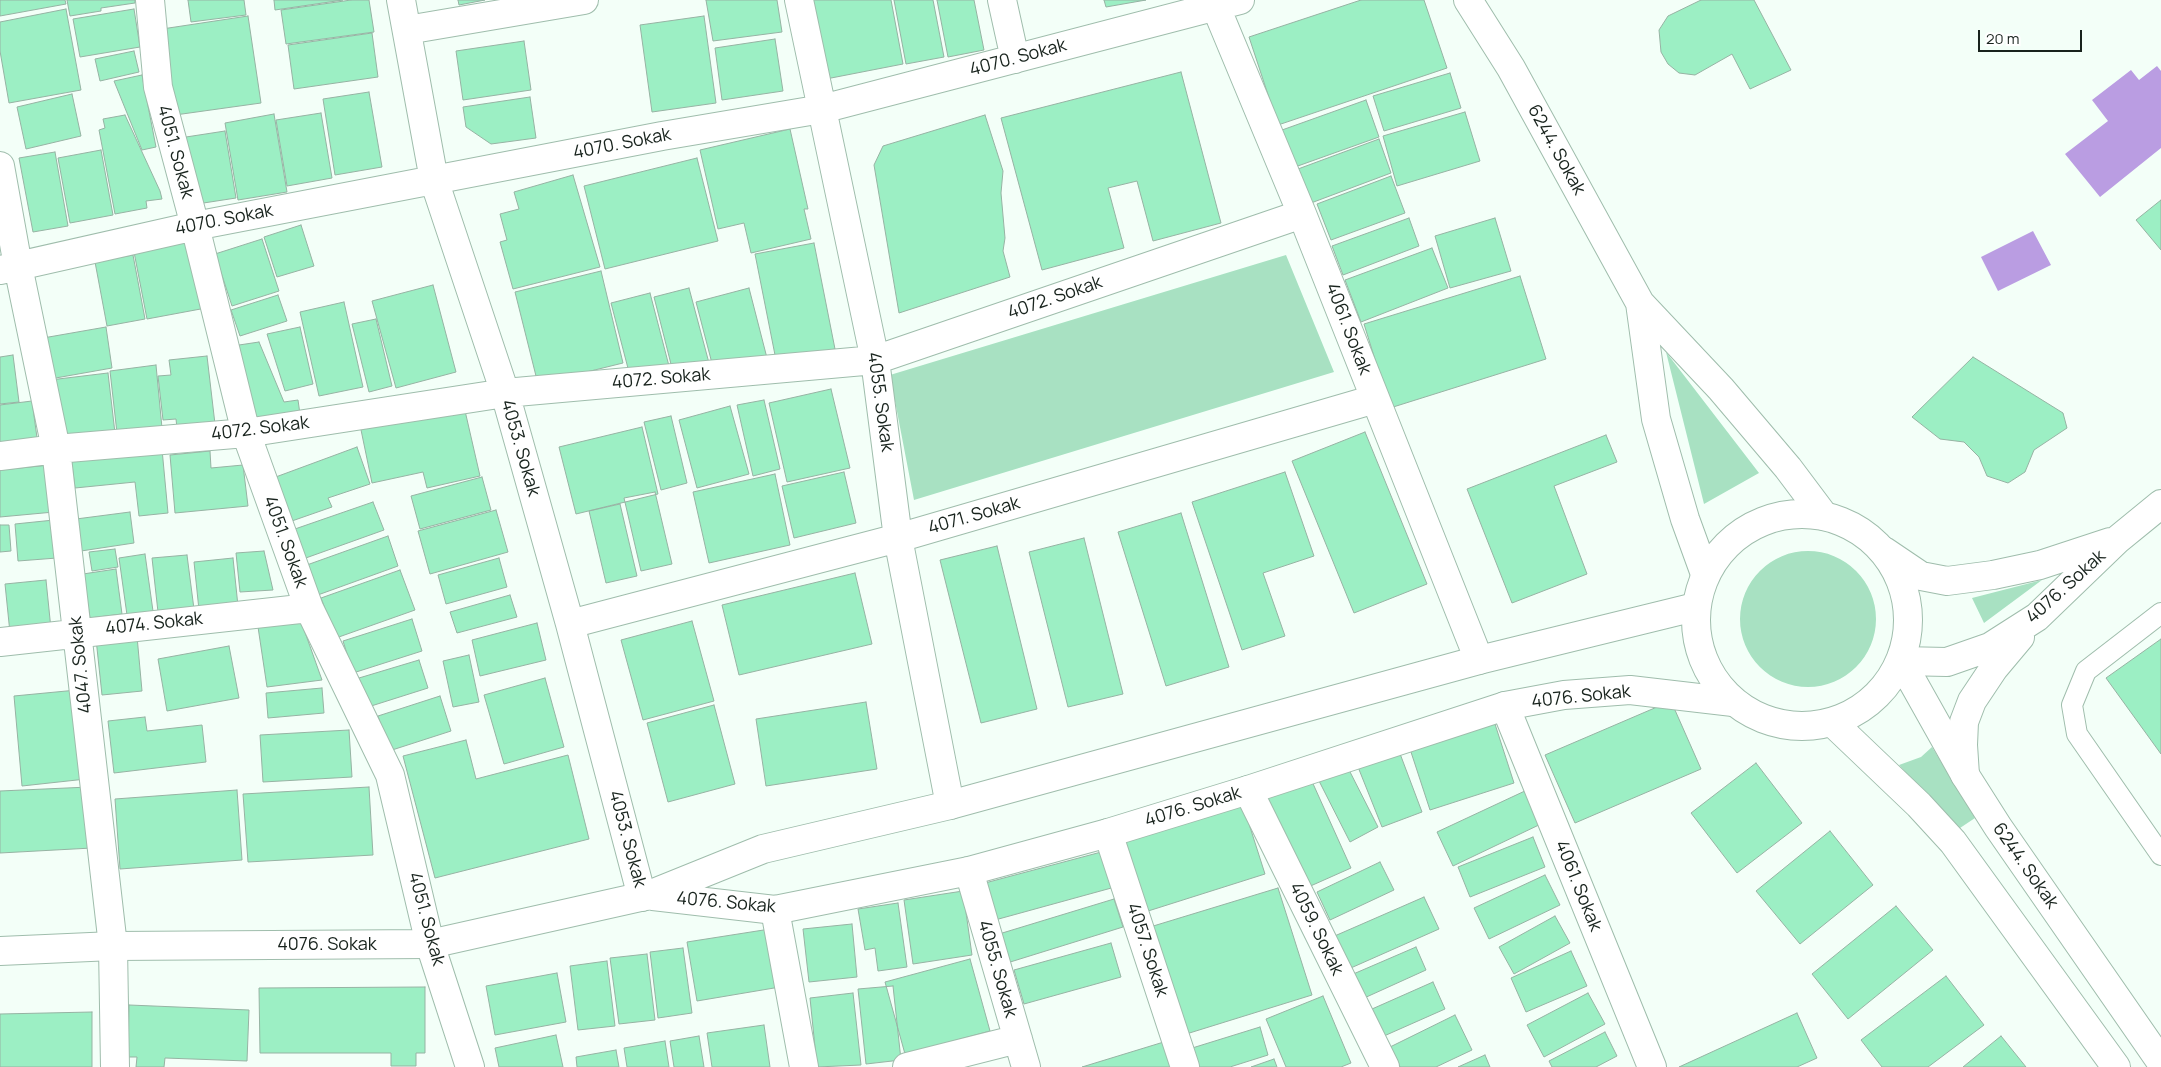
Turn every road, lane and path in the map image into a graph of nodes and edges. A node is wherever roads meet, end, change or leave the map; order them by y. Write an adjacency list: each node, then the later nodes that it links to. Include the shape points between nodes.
1 (150, 0): 14 (street, 4051. Sokak, via 158,87)
2 (401, 0): 8 (street, 4053. Sokak)
3 (584, 0): 8 (street)
4 (799, 0): 10 (street, 4055. Sokak)
5 (1002, 0): 9 (street)
6 (1468, 0): 16 (street, 6244. Sokak, via 1511,68)
7 (1223, 2): 9 (street, 4070. Sokak); 13 (street, 4061. Sokak)
8 (407, 30): 12 (street, 4053. Sokak)
9 (1015, 59): 10 (street, 4070. Sokak)
10 (822, 109): 12 (street, 4070. Sokak); 17 (street, 4055. Sokak)
11 (0, 166): 15 (street, 4047. Sokak)
12 (434, 180): 14 (street, 4070. Sokak); 18 (street, 4053. Sokak)
13 (1302, 214): 17 (street, 4072. Sokak); 19 (street, 4061. Sokak)
14 (195, 226): 15 (street, 4070. Sokak); 20 (street, 4051. Sokak)
15 (6, 265): 21 (street, 4047. Sokak)
16 (1640, 303): 24 (street, 6244. Sokak, via 1721,389); 28 (street, 6244. Sokak, via 1656,419)
17 (875, 360): 18 (street, 4072. Sokak); 25 (street, 4055. Sokak)
18 (505, 393): 20 (street, 4072. Sokak); 33 (street, 4053. Sokak)
19 (1375, 399): 25 (street, 4071. Sokak); 36 (street, 4061. Sokak)
20 (246, 433): 21 (street, 4072. Sokak); 30 (street, 4051. Sokak)
21 (56, 449): 22 (street, 4072. Sokak); 34 (street, 4047. Sokak)
22 (0, 456)
23 (2161, 504): 26 (street, 4076. Sokak)
24 (1824, 516): 27 (street, via 1857,529); 28 (street, via 1789,514 1755,524 1726,545)
25 (898, 538): 33 (street, 4071. Sokak); 43 (street, 4055. Sokak)
26 (2117, 540): 27 (street, 4076. Sokak, via 2040,565 1947,581 1921,576); 32 (street, 4076. Sokak)
27 (1884, 551): 37 (street, via 1900,576 1908,604 1909,633)
28 (1705, 574): 29 (street)
29 (1695, 607): 36 (street, 4076. Sokak); 38 (street, via 1697,642 1710,675)
30 (309, 608): 34 (street, 4074. Sokak); 49 (street, 4051. Sokak, via 390,774)
31 (2161, 613): 45 (lane, via 2086,671 2072,705 2077,734)
32 (2037, 617): 37 (street, 4076. Sokak, via 1990,647 1947,662); 41 (street, via 1994,668 1972,701 1964,722)
33 (570, 624): 47 (street, 4053. Sokak)
34 (77, 632): 35 (street, 4074. Sokak); 50 (street, 4047. Sokak)
35 (0, 642)
36 (1479, 660): 43 (street, 4076. Sokak)
37 (1901, 661): 40 (street, via 1885,688 1861,710); 41 (street, 6244. Sokak)
38 (1733, 702): 39 (street, 4076. Sokak, via 1630,690 1564,694); 40 (street, via 1763,720 1798,727)
39 (1505, 706): 42 (street, 4076. Sokak); 61 (street, 4061. Sokak)
40 (1833, 723): 62 (street, via 1953,842)
41 (1965, 775): 53 (street, 6244. Sokak)
42 (1248, 790): 44 (street, 4076. Sokak); 60 (street, 4059. Sokak)
43 (950, 805): 47 (street, 4076. Sokak, via 763,849)
44 (1108, 833): 46 (street, 4076. Sokak); 59 (street, 4057. Sokak)
45 (2161, 855)
46 (969, 871): 48 (street, 4076. Sokak); 52 (street, 4055. Sokak)
47 (645, 896): 48 (street, 4076. Sokak); 49 (street, 4076. Sokak)
48 (775, 910): 56 (street)
49 (430, 944): 50 (street, 4076. Sokak); 55 (street, 4051. Sokak)
50 (112, 946): 51 (street, 4076. Sokak); 54 (street, 4047. Sokak)
51 (0, 951)
52 (1018, 1038): 57 (street); 58 (street, 4055. Sokak)
53 (2161, 1062)
54 (115, 1067)
55 (470, 1067)
56 (804, 1067)
57 (907, 1067)
58 (1026, 1067)
59 (1186, 1067)
60 (1385, 1067)
61 (1652, 1067)
62 (2116, 1067)

